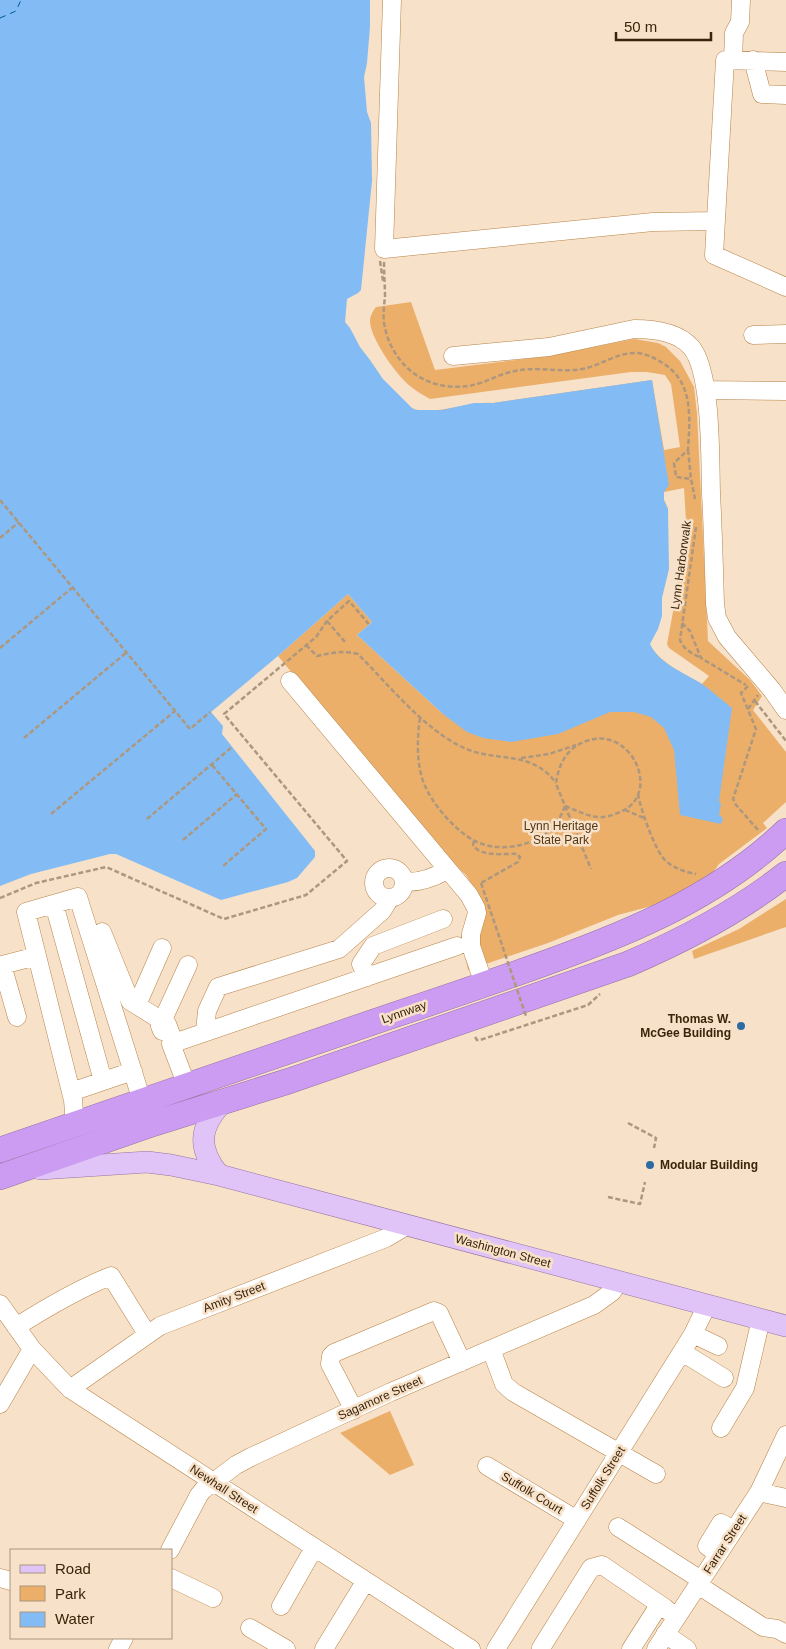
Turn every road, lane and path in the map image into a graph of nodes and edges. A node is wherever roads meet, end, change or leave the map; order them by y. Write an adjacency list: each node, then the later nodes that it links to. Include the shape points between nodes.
1 (392, 0): 8 (street)
2 (741, 0): 3 (street, via 740,22 734,33)
3 (733, 60): 4 (street); 7 (street, via 725,60)
4 (753, 60): 5 (street); 6 (street, via 762,94)
5 (786, 62)
6 (786, 95)
7 (716, 221): 8 (street, via 653,222); 9 (street, via 714,255)
8 (384, 249): 15 (path, via 387,333 403,364 422,379 445,387 471,386 514,371 542,368 580,370 620,355 641,353 666,364 682,382 690,406)
9 (786, 287)
10 (753, 334): 11 (street)
11 (786, 334)
12 (453, 356): 13 (street, via 557,346 626,330 654,331 678,337 692,348 699,361)
13 (706, 390): 14 (street); 35 (street, via 717,618 727,636)
14 (786, 391)
15 (688, 450): 16 (path); 16 (path, via 674,463 676,477)
16 (691, 479): 17 (path)
17 (695, 499)
18 (0, 500): 20 (path)
19 (697, 520): 24 (path, Lynn Harborwalk)
20 (18, 522): 21 (path); 22 (path)
21 (0, 538)
22 (72, 587): 28 (path); 29 (path)
23 (327, 621): 25 (path, via 349,601); 26 (path); 27 (path, via 316,638)
24 (682, 623): 30 (path, Lynn Harborwalk, via 690,630); 30 (path, Lynn Harborwalk, via 680,642)
25 (366, 624)
26 (347, 641)
27 (306, 645): 38 (path, via 317,656 338,651 358,654); 63 (path, via 224,714 346,861 306,895 224,919 106,867 36,884)
28 (0, 648)
29 (127, 652): 36 (path); 39 (path)
30 (701, 658): 32 (path, Lynn Harborwalk)
31 (290, 681): 59 (street)
32 (748, 686): 33 (path, via 758,696); 34 (path, via 740,693)
33 (755, 700): 34 (path); 40 (path)
34 (748, 709): 54 (path, via 756,731 733,799)
35 (786, 710)
36 (175, 711): 37 (path, via 190,729); 50 (path)
37 (210, 712)
38 (420, 718): 43 (path, via 458,746); 56 (path, via 418,753 425,786 448,819)
39 (24, 738)
40 (786, 741)
41 (580, 743): 43 (path, via 565,750); 45 (path, via 561,762); 47 (path, via 605,738 629,751 640,773)
42 (232, 747): 44 (path)
43 (520, 758): 45 (path, via 543,770)
44 (212, 765): 46 (path); 52 (path)
45 (556, 784): 48 (path)
46 (237, 794): 55 (path); 57 (path, via 266,829)
47 (638, 794): 49 (path); 51 (path)
48 (565, 806): 49 (path, via 599,818); 56 (path, via 551,830 530,842 500,847); 58 (path)
49 (625, 810): 51 (path)
50 (51, 814)
51 (644, 818): 61 (path, via 666,862)
52 (147, 819)
53 (786, 831): 74 (highway, Lynnway, via 728,877 667,913 593,946)
54 (762, 834)
55 (183, 840)
56 (474, 840): 77 (path, bridge, via 473,845 480,851 517,854 520,857 518,862 481,883)
57 (223, 866)
58 (591, 869)
59 (447, 870): 62 (street, via 421,881); 74 (street, via 469,894 476,908 471,946)
60 (786, 876): 88 (highway, via 694,933 621,966)
61 (702, 877)
62 (404, 882): 64 (street, via 397,896); 64 (street, via 395,869 385,868 376,874 375,889)
63 (0, 898)
64 (387, 898): 68 (street, via 386,907)
65 (54, 904): 71 (street, via 26,912); 83 (street, via 78,897); 84 (street)
66 (443, 919): 73 (street, via 373,946)
67 (102, 932): 76 (street, via 125,992)
68 (342, 946): 73 (street); 80 (street, via 218,987 207,1011)
69 (457, 946): 73 (street)
70 (162, 948): 76 (street)
71 (37, 956): 78 (street, via 2,965); 86 (street)
72 (188, 965): 79 (street)
73 (364, 971): 80 (street)
74 (484, 984): 85 (highway, Lynnway)
75 (601, 992): 81 (path, via 588,1006 480,1040 475,1036)
76 (137, 1005): 79 (street)
77 (526, 1016)
78 (17, 1017)
79 (163, 1022): 82 (street, via 160,1026 165,1039)
80 (205, 1032): 82 (street)
81 (478, 1033)
82 (171, 1044): 85 (street)
83 (133, 1071): 84 (street); 87 (street)
84 (103, 1081): 86 (street)
85 (187, 1086): 87 (highway, Lynnway)
86 (71, 1092): 90 (street)
87 (142, 1101): 90 (highway, Lynnway)
88 (223, 1102): 93 (main road, via 204,1133 204,1149); 94 (highway)
89 (628, 1123): 91 (path, via 656,1138)
90 (75, 1124): 92 (highway, Lynnway)
91 (654, 1148)
92 (0, 1150)
93 (219, 1175): 94 (main road, Washington Street, via 155,1162 52,1167); 97 (main road, Washington Street)
94 (3, 1176)
95 (645, 1182): 96 (path, via 640,1204)
96 (608, 1197)
97 (408, 1225): 98 (main road, Washington Street); 104 (street, Amity Street, via 386,1238 171,1321)
98 (619, 1281): 100 (main road, Washington Street); 108 (street, Sagamore Street, via 612,1292 594,1305)
99 (0, 1304): 103 (street, Newhall Street)
100 (707, 1305): 101 (main road, Washington Street); 105 (street, Suffolk Street)
101 (761, 1319): 102 (main road, Washington Street); 115 (street, via 745,1388)
102 (786, 1326)
103 (16, 1327): 104 (street, via 51,1305 111,1276); 107 (street, Newhall Street)
104 (147, 1334): 112 (street, Amity Street)
105 (692, 1334): 106 (street); 109 (street, Suffolk Street)
106 (718, 1346)
107 (32, 1349): 112 (street, Newhall Street); 113 (street)
108 (491, 1349): 110 (street, Sagamore Street); 117 (street, via 504,1384 513,1392)
109 (682, 1352): 111 (street); 117 (street, Suffolk Street)
110 (462, 1362): 114 (street, Sagamore Street); 114 (street, via 439,1313 434,1311 334,1353 330,1364)
111 (724, 1378)
112 (70, 1389): 120 (street, Newhall Street)
113 (0, 1404)
114 (354, 1410): 120 (street, Sagamore Street, via 236,1465)
115 (721, 1428)
116 (786, 1435): 121 (street, Farrar Street)
117 (618, 1453): 119 (street); 123 (street, Suffolk Street)
118 (487, 1466): 123 (street, Suffolk Court)
119 (656, 1474)
120 (212, 1482): 125 (street, Newhall Street); 126 (street, Sagamore Street, via 199,1495)
121 (759, 1492): 122 (street); 129 (street, Farrar Street)
122 (786, 1498)
123 (577, 1520): 140 (street, Suffolk Street)
124 (618, 1527): 129 (street)
125 (314, 1548): 128 (street, Newhall Street); 131 (street)
126 (171, 1549)
127 (172, 1578): 130 (street)
128 (365, 1582): 138 (street); 139 (street, Newhall Street)
129 (700, 1582): 132 (street, Farrar Street); 134 (street, via 763,1627)
130 (213, 1598)
131 (281, 1606)
132 (671, 1613): 135 (street, Farrar Street); 136 (street, via 602,1565 591,1568); 141 (street, via 656,1610)
133 (250, 1628): 137 (street)
134 (786, 1634)
135 (661, 1642): 142 (street)
136 (541, 1648)
137 (286, 1649)
138 (324, 1649)
139 (471, 1649)
140 (496, 1649)
141 (630, 1649)
142 (687, 1649)

